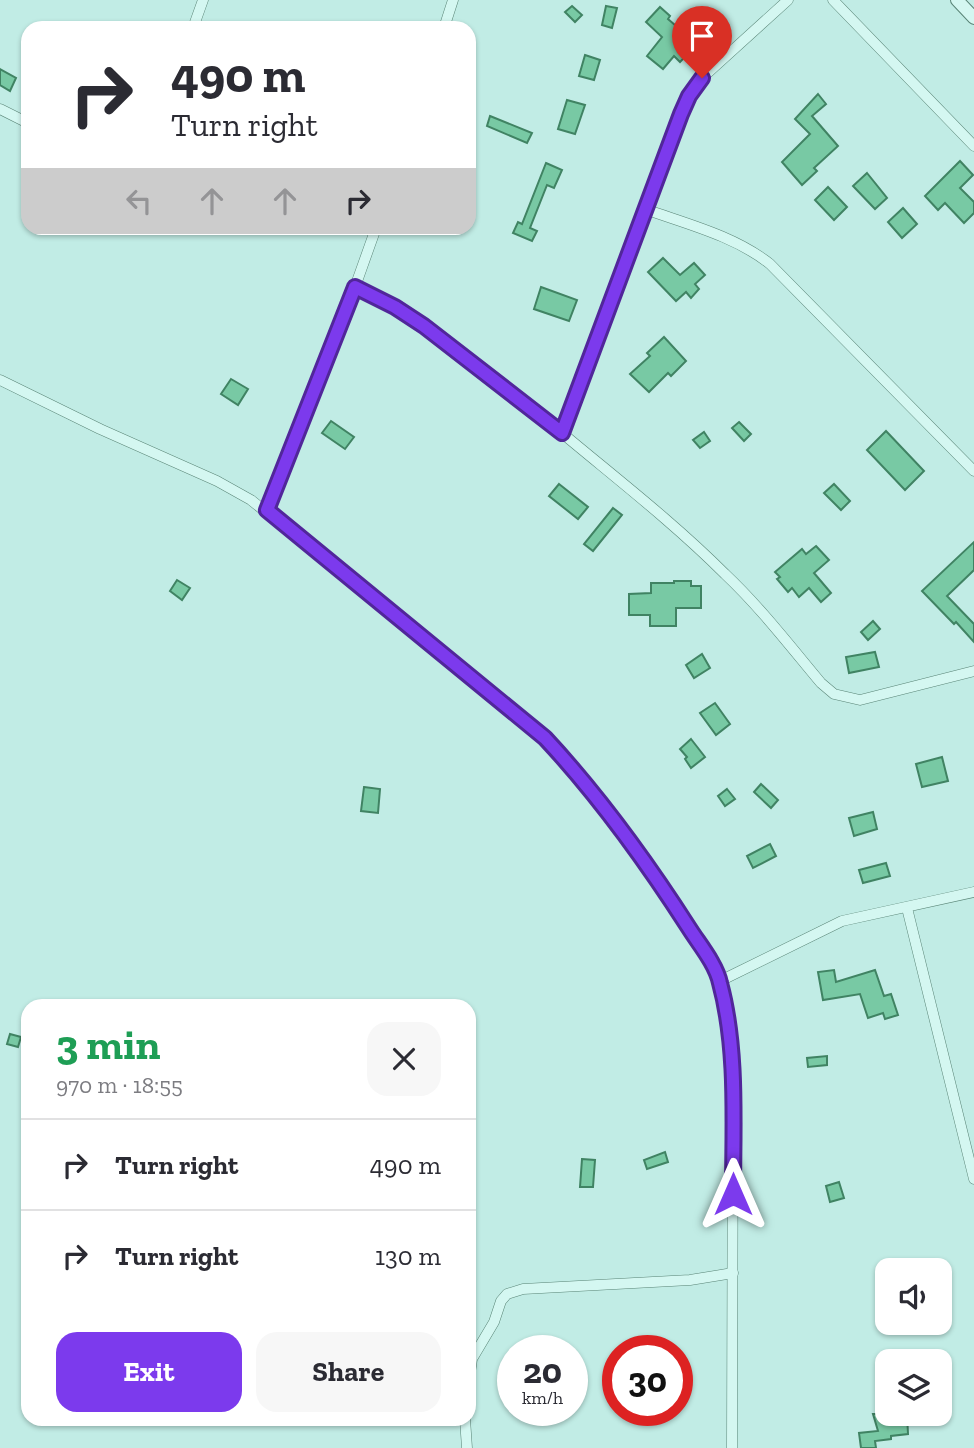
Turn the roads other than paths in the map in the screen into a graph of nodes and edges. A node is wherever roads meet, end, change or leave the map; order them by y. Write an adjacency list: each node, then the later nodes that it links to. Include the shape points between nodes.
1 (203, 0): 7 (street)
2 (453, 0): 8 (street)
3 (788, 0): 12 (street, via 702,78 689,96)
4 (833, 0): 11 (street)
5 (957, 0): 6 (street)
6 (974, 18)
7 (195, 21)
8 (446, 21)
9 (0, 109): 10 (street)
10 (21, 120)
11 (974, 146)
12 (645, 209): 16 (street); 17 (street, via 755,251)
13 (374, 235): 14 (street)
14 (355, 287): 16 (street, via 424,326); 18 (street)
15 (0, 380): 18 (street, via 217,481)
16 (562, 433): 19 (street, via 725,573 834,694 860,701)
17 (974, 471)
18 (267, 510): 22 (street, via 545,738 604,807 682,916)
19 (974, 671)
20 (974, 892): 21 (street)
21 (907, 908): 22 (street, via 842,921); 23 (street)
22 (720, 981): 25 (street, via 733,1063)
23 (969, 1140): 24 (street)
24 (974, 1179)
25 (733, 1273): 26 (street, via 690,1280 523,1289 507,1294); 29 (street)
26 (476, 1352)
27 (465, 1426): 28 (street)
28 (467, 1448)
29 (732, 1448)

